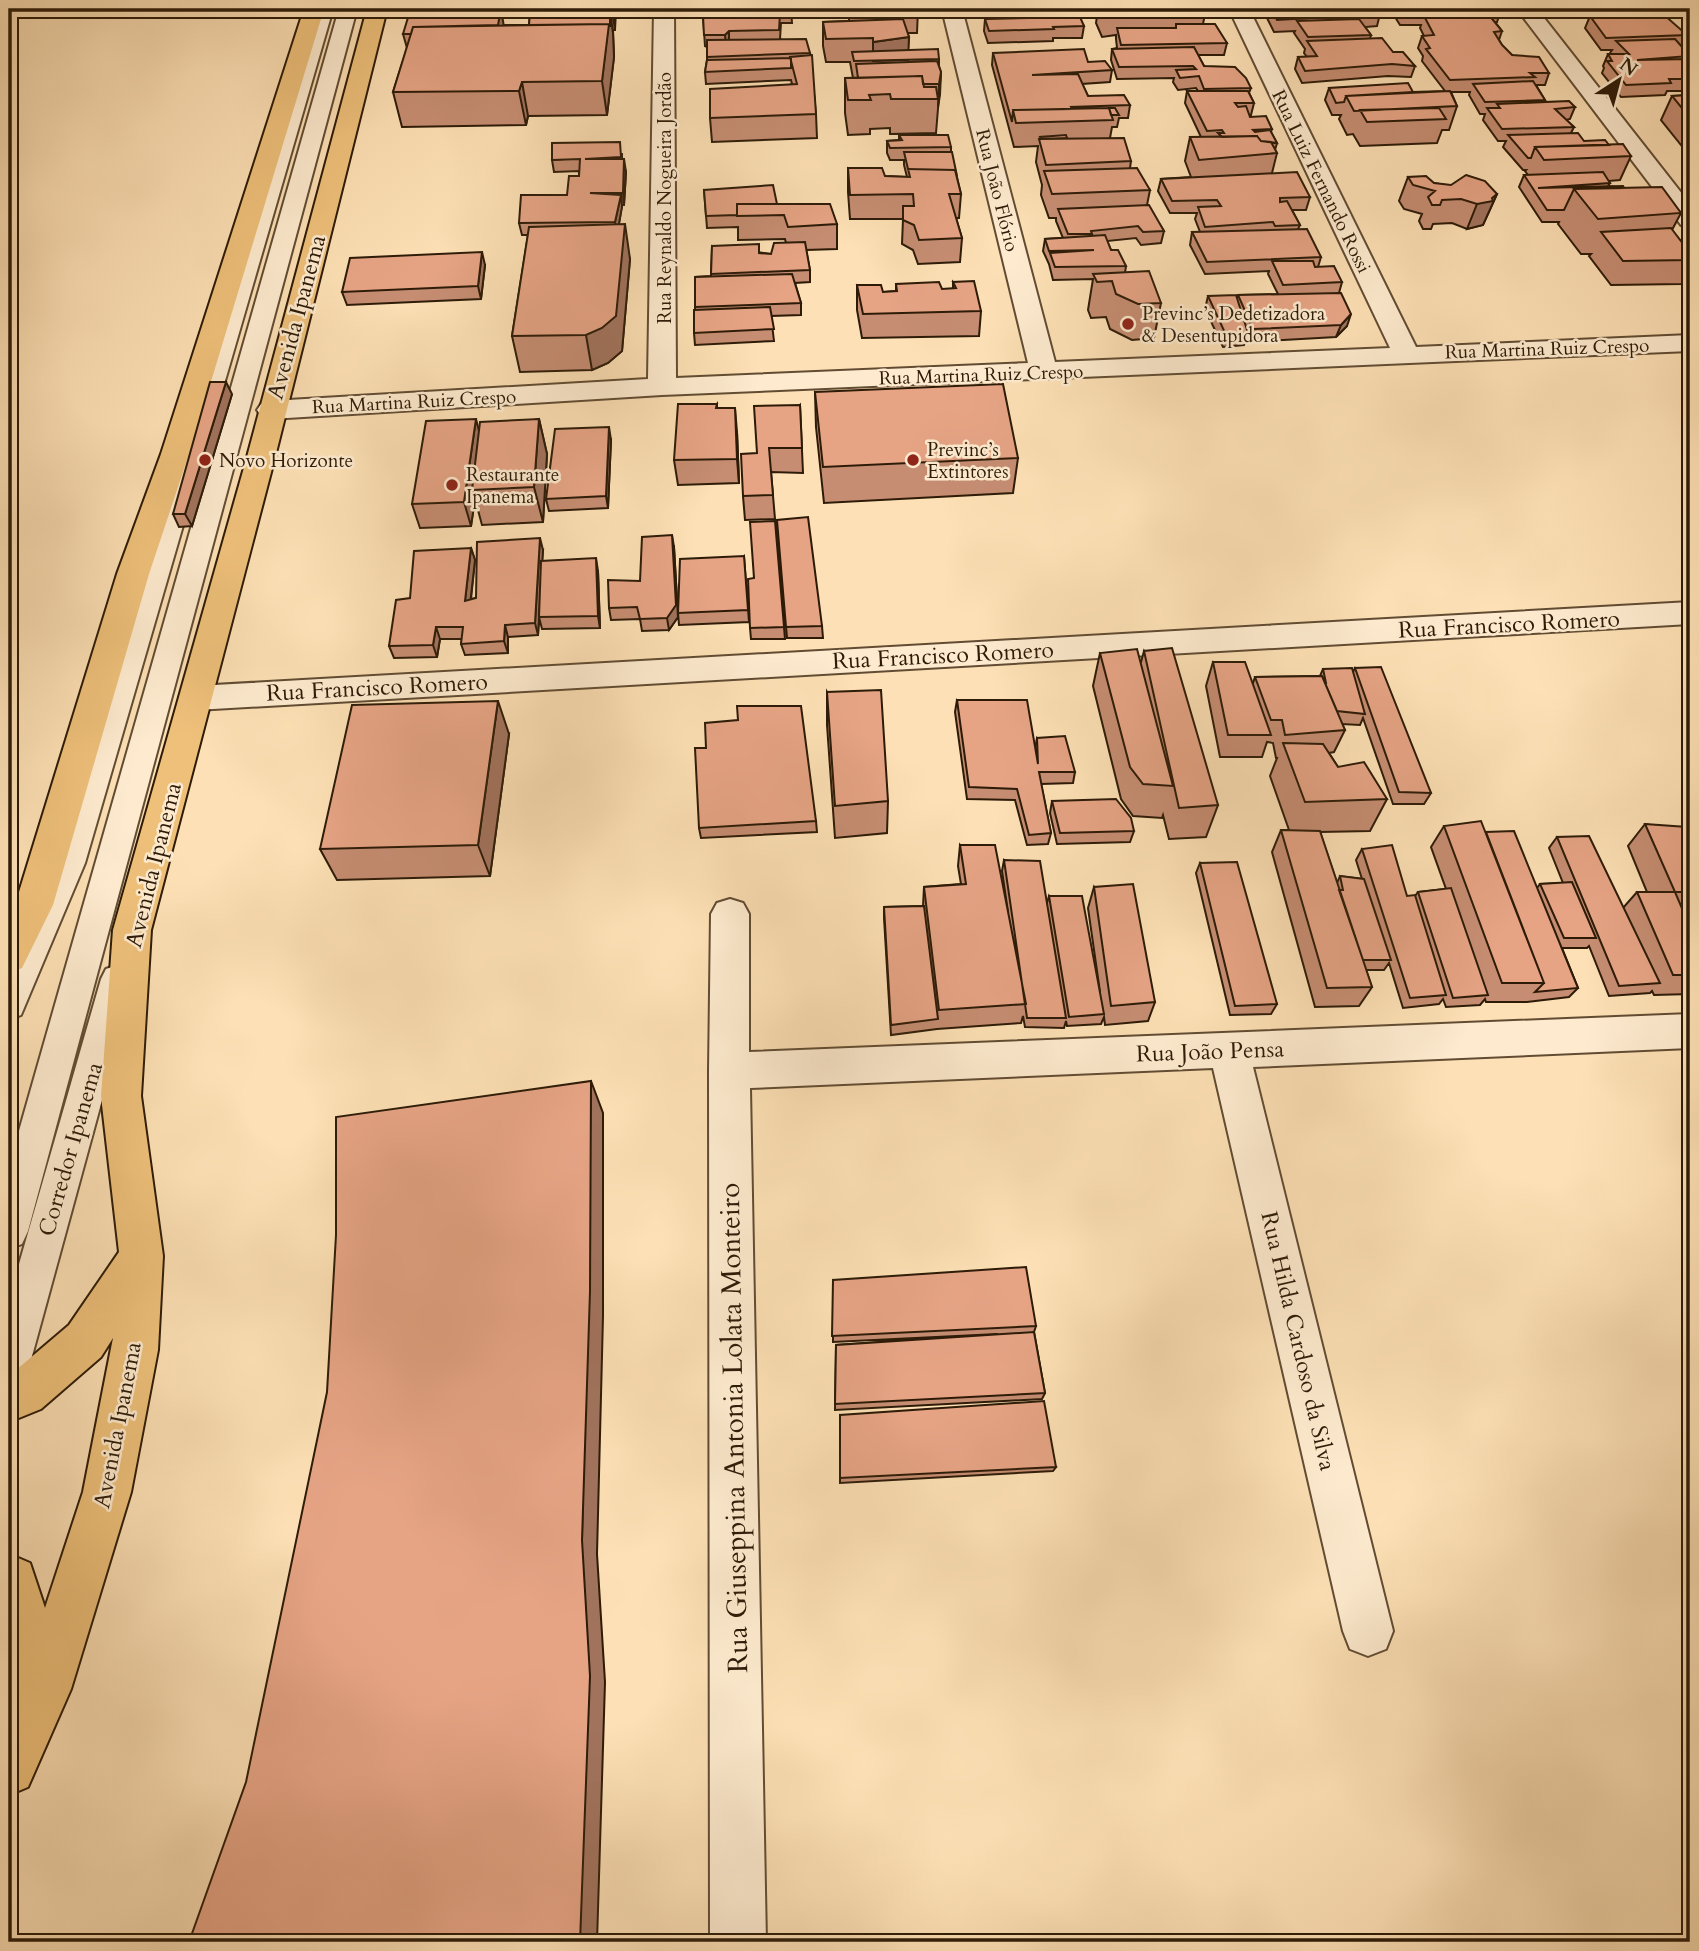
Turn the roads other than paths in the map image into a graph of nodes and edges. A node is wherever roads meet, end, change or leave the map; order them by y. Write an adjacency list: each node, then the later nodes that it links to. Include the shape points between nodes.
1 (314, 9): 17 (main road, via 133,574)
2 (324, 9): 22 (lane, via 68,863)
3 (348, 9): 26 (lane)
4 (377, 9): 14 (main road, Avenida Ipanema)
5 (664, 9): 13 (street, Rua Reynaldo Nogueira Jordão)
6 (952, 9): 12 (street, Rua João Flório)
7 (1238, 9): 11 (street, Rua Luiz Fernando Rossi)
8 (1528, 9): 9 (street)
9 (1690, 220)
10 (1690, 343): 11 (street, Rua Martina Ruiz Crespo)
11 (1406, 353): 12 (street, Rua Martina Ruiz Crespo)
12 (1044, 371): 13 (street, Rua Martina Ruiz Crespo)
13 (662, 387): 14 (street, Rua Martina Ruiz Crespo)
14 (271, 410): 16 (main road, Avenida Ipanema)
15 (1690, 613): 16 (street, Rua Francisco Romero)
16 (196, 698): 19 (main road, Avenida Ipanema)
17 (34, 905): 20 (main road); 21 (lane)
18 (730, 914): 25 (street, Rua Giuseppina Antonia Lolata Monteiro)
19 (132, 930): 27 (main road, Avenida Ipanema, via 121,1096); 28 (lane, Corredor Ipanema)
20 (9, 957)
21 (9, 976)
22 (9, 1005)
23 (1690, 1031): 24 (street, Rua João Pensa)
24 (1229, 1050): 25 (street, Rua João Pensa); 31 (street, Rua Hilda Cardoso da Silva)
25 (729, 1071): 34 (street, Rua Giuseppina Antonia Lolata Monteiro)
26 (9, 1231)
27 (141, 1256): 29 (main road, via 85,1341 25,1393); 32 (main road, Avenida Ipanema, via 135,1350 107,1492)
28 (9, 1367)
29 (9, 1399)
30 (9, 1579): 32 (main road)
31 (1368, 1631)
32 (45, 1689): 33 (main road, Avenida Ipanema)
33 (9, 1768)
34 (738, 1942)

